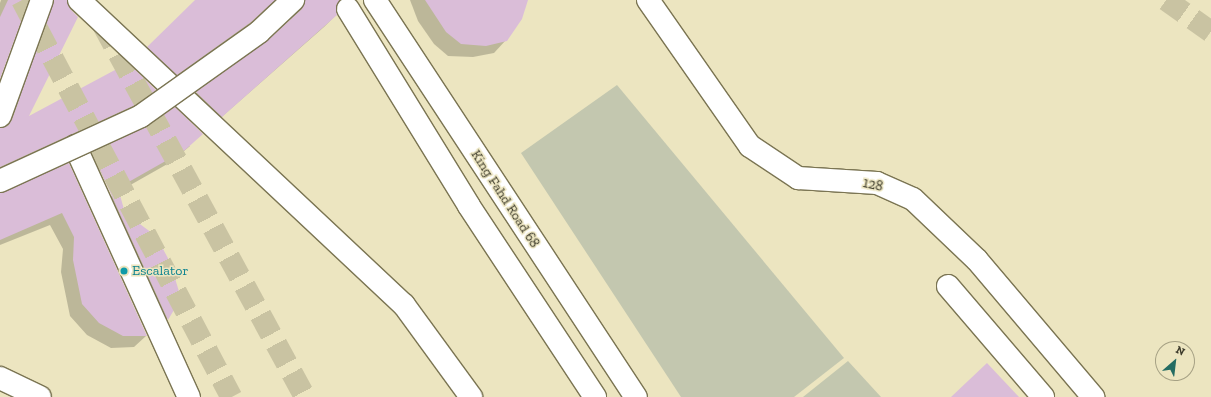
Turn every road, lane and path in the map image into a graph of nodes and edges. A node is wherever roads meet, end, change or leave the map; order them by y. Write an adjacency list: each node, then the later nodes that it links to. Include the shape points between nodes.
1 (42, 0): 7 (street, bridge)
2 (79, 0): 14 (street, via 404,305)
3 (293, 0): 8 (street, bridge, via 259,32 141,116)
4 (375, 0): 16 (street, King Fahd Road 68)
5 (648, 0): 18 (street, 128, via 750,146 798,178 876,183 913,199 977,260)
6 (348, 9): 15 (street, via 469,206)
7 (0, 116)
8 (75, 146): 9 (street, bridge); 13 (street)
9 (0, 181)
10 (948, 286): 17 (street)
11 (0, 378): 12 (street)
12 (40, 397)
13 (189, 397)
14 (471, 397)
15 (595, 397)
16 (636, 397)
17 (1043, 397)
18 (1093, 397)

